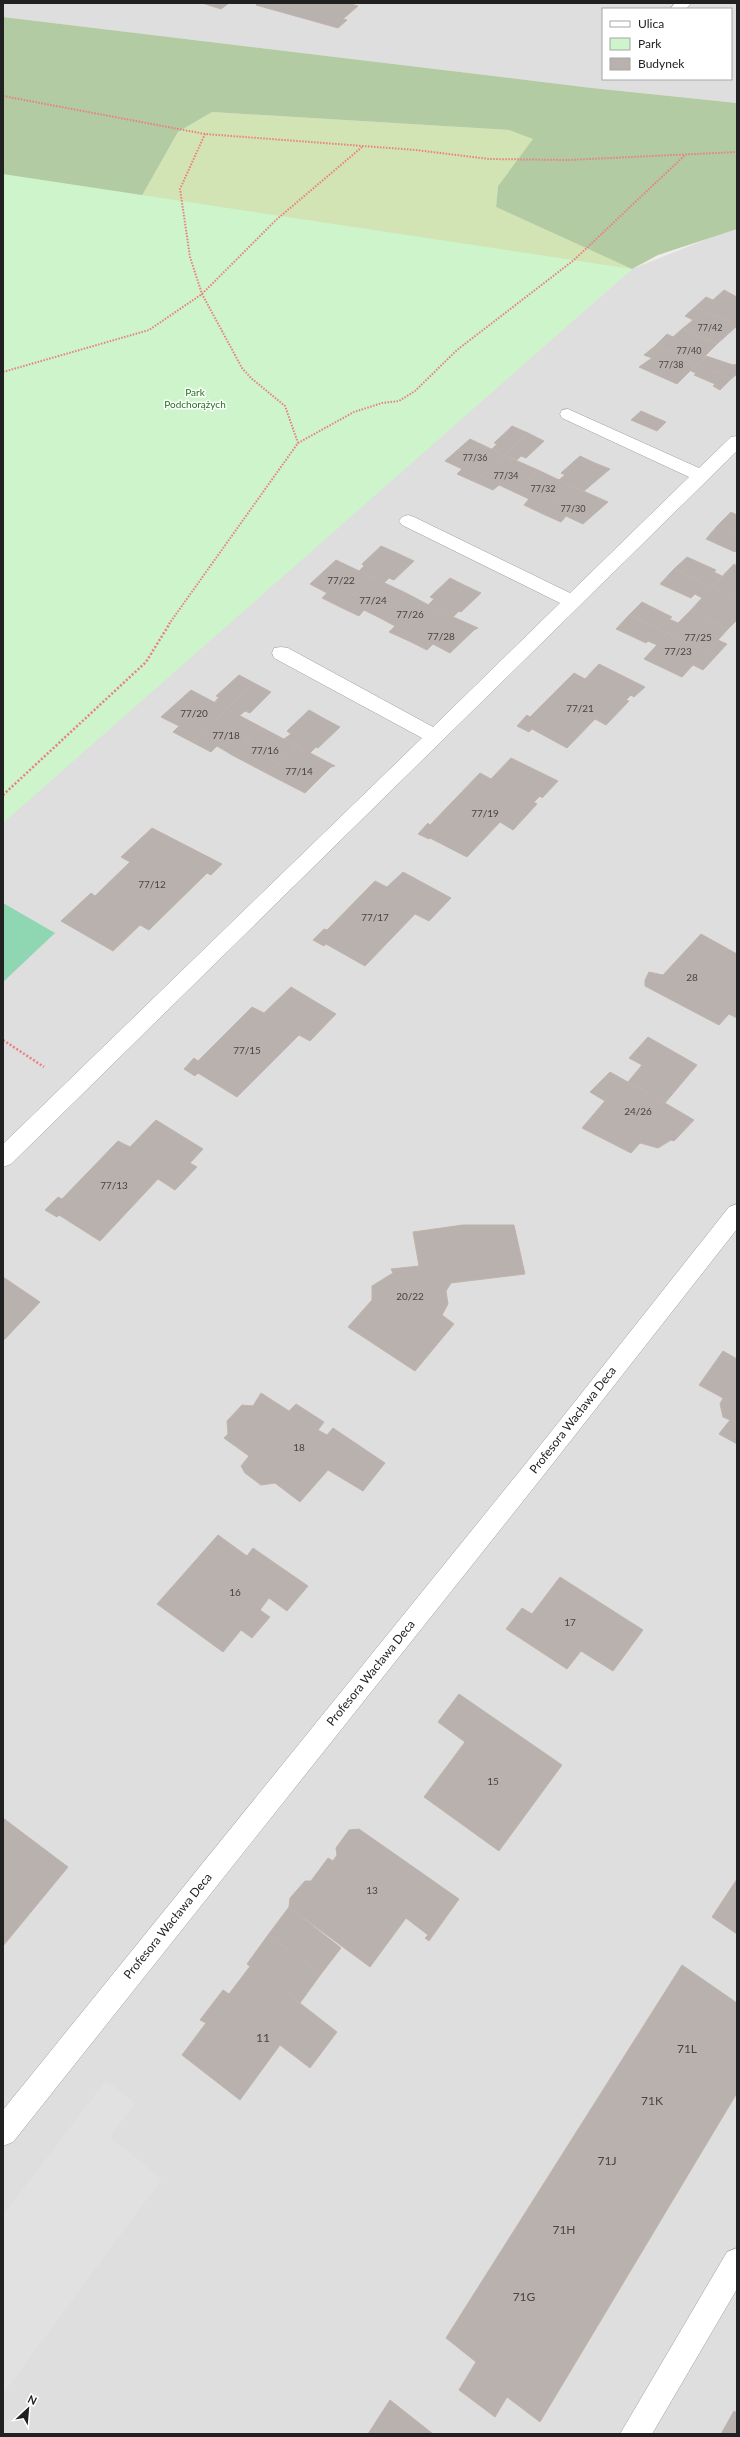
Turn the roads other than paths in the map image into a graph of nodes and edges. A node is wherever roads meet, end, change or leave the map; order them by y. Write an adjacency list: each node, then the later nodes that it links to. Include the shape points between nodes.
1 (568, 414): 3 (street)
2 (737, 441): 3 (street)
3 (701, 476): 5 (street)
4 (408, 520): 5 (street)
5 (573, 602): 7 (street)
6 (281, 653): 7 (street)
7 (434, 736): 8 (street)
8 (3, 1158)
9 (737, 1213): 10 (street, Profesora Wacława Deca)
10 (3, 2132)
11 (737, 2262): 12 (street)
12 (635, 2434)

